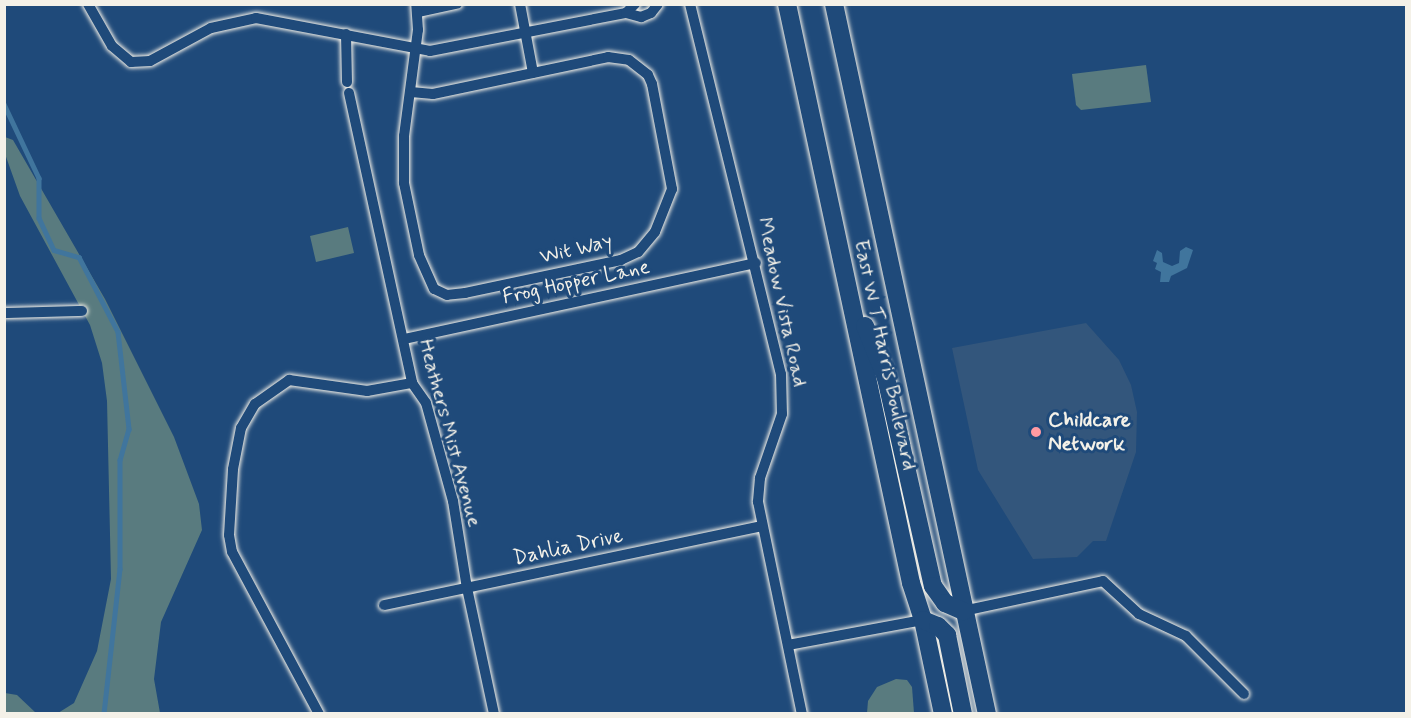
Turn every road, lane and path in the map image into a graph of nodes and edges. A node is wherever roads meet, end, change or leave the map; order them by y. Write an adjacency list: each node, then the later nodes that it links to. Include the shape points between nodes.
1 (88, 4): 12 (street, via 112,46 131,62 150,61 211,28 235,20 256,18)
2 (457, 4): 9 (street)
3 (520, 4): 11 (street)
4 (635, 4): 10 (street)
5 (658, 4): 10 (street, via 641,17)
6 (690, 4): 16 (street, Meadow Vista Road)
7 (787, 4): 17 (main road, East W T Harris Boulevard)
8 (834, 4): 25 (main road, East W T Harris Boulevard)
9 (417, 8): 13 (street, Wit Way)
10 (626, 13): 11 (street)
11 (525, 32): 13 (street, via 465,46); 14 (street)
12 (346, 34): 13 (street); 20 (street, Heathers Mist Avenue, via 348,88)
13 (417, 49): 15 (street, Wit Way)
14 (533, 73): 15 (street, Wit Way, via 433,94); 15 (street, Wit Way, via 608,57 629,60 648,75 672,189 656,232 638,252 621,260 465,293 447,295 434,289 419,255 404,183 404,136)
15 (411, 92)
16 (756, 263): 20 (street, Frog Hopper Lane); 22 (street, Meadow Vista Road, via 783,395 774,444 758,489)
17 (847, 282): 25 (main road, via 886,378 933,586 945,603); 26 (main road, East W T Harris Boulevard, via 911,583)
18 (82, 311): 19 (street)
19 (4, 313)
20 (404, 339): 21 (street, Heathers Mist Avenue)
21 (412, 382): 23 (street, Heathers Mist Avenue, via 426,403 453,501); 29 (street, via 367,391 289,380 255,404 241,428 233,469 229,536 232,552)
22 (761, 526): 23 (street, Dahlia Drive); 27 (street, Meadow Vista Road)
23 (467, 588): 24 (street, Dahlia Drive); 30 (street, Heathers Mist Avenue)
24 (384, 605)
25 (963, 610): 28 (street, via 1103,582 1139,614 1186,636); 34 (main road, East W T Harris Boulevard)
26 (923, 620): 27 (street); 32 (main road, East W T Harris Boulevard); 33 (main road, via 947,635)
27 (788, 645): 31 (street, Meadow Vista Road)
28 (1244, 694)
29 (319, 714)
30 (495, 714)
31 (802, 714)
32 (943, 714)
33 (963, 714)
34 (987, 714)

